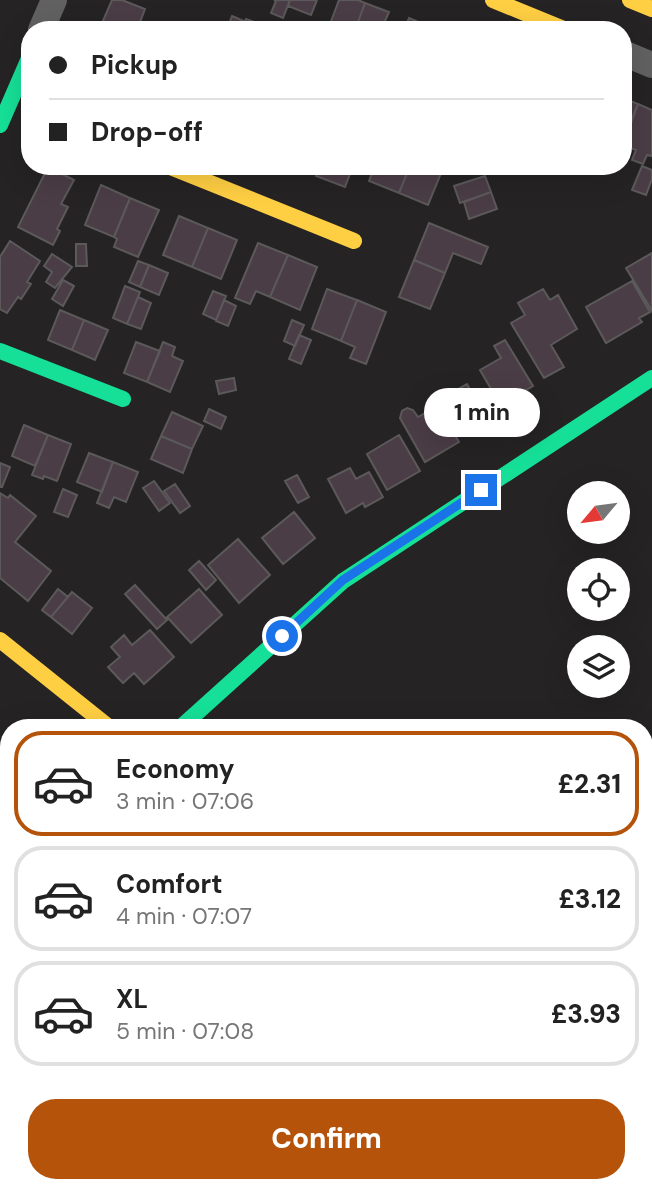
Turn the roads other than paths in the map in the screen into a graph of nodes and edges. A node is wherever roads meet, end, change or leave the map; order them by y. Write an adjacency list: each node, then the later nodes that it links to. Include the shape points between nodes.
1 (54, 0): 5 (street)
2 (493, 0): 6 (street)
3 (630, 0): 4 (street)
4 (652, 9)
5 (45, 21)
6 (544, 21)
7 (632, 57): 8 (street)
8 (652, 65)
9 (21, 80): 10 (street)
10 (10, 110)
11 (190, 175): 12 (street)
12 (354, 241)
13 (0, 351): 15 (street)
14 (652, 378): 18 (street, via 343,580)
15 (123, 399)
16 (0, 640): 17 (street)
17 (99, 719)
18 (190, 719)

